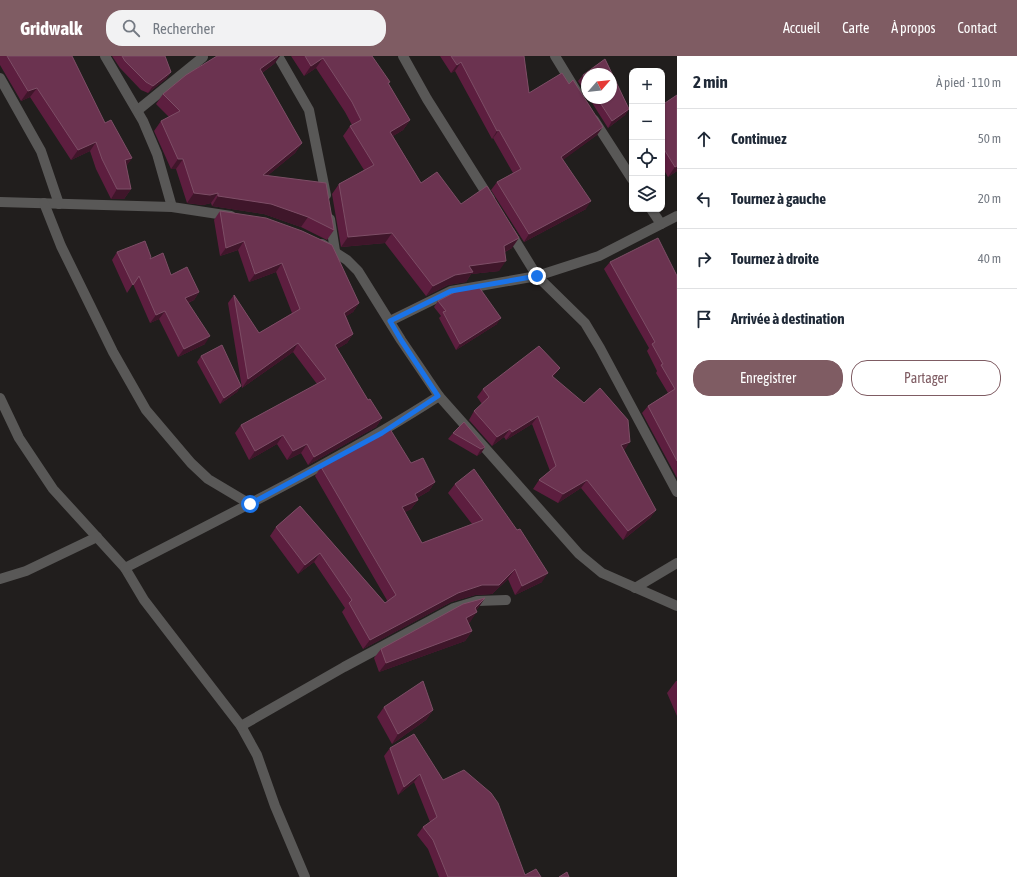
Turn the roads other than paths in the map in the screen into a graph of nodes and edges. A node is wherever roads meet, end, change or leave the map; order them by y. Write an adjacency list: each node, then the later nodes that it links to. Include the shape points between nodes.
1 (105, 56): 7 (street)
2 (204, 56): 7 (street)
3 (278, 56): 20 (street, via 309,110)
4 (403, 56): 13 (street)
5 (555, 56): 8 (street)
6 (0, 78): 11 (street, via 41,151)
7 (138, 110): 12 (street, via 157,154)
8 (631, 176)
9 (0, 202): 10 (street)
10 (44, 203): 11 (street); 26 (street, via 61,246 113,352 146,410 191,464 208,479)
11 (59, 204): 12 (street)
12 (172, 206): 15 (street)
13 (496, 210)
14 (653, 212): 18 (street)
15 (240, 217)
16 (676, 219): 18 (street)
17 (504, 223): 21 (street)
18 (661, 224): 21 (street, via 599,256)
19 (314, 240): 20 (street)
20 (335, 251): 22 (street, via 358,271)
21 (537, 276): 22 (street, via 451,291); 25 (street, via 585,323)
22 (390, 321): 23 (street)
23 (438, 396): 26 (street, via 382,433); 31 (street, via 579,554 602,573)
24 (0, 398): 27 (street, via 19,438 53,489)
25 (677, 492)
26 (250, 504): 29 (street)
27 (97, 538): 29 (street); 30 (street, via 26,571)
28 (677, 563): 31 (street)
29 (125, 568): 34 (street, via 144,600)
30 (0, 579)
31 (635, 588): 33 (street)
32 (506, 600): 34 (street, via 477,601 454,608)
33 (677, 606)
34 (241, 726): 35 (street, via 257,755)
35 (305, 877)

